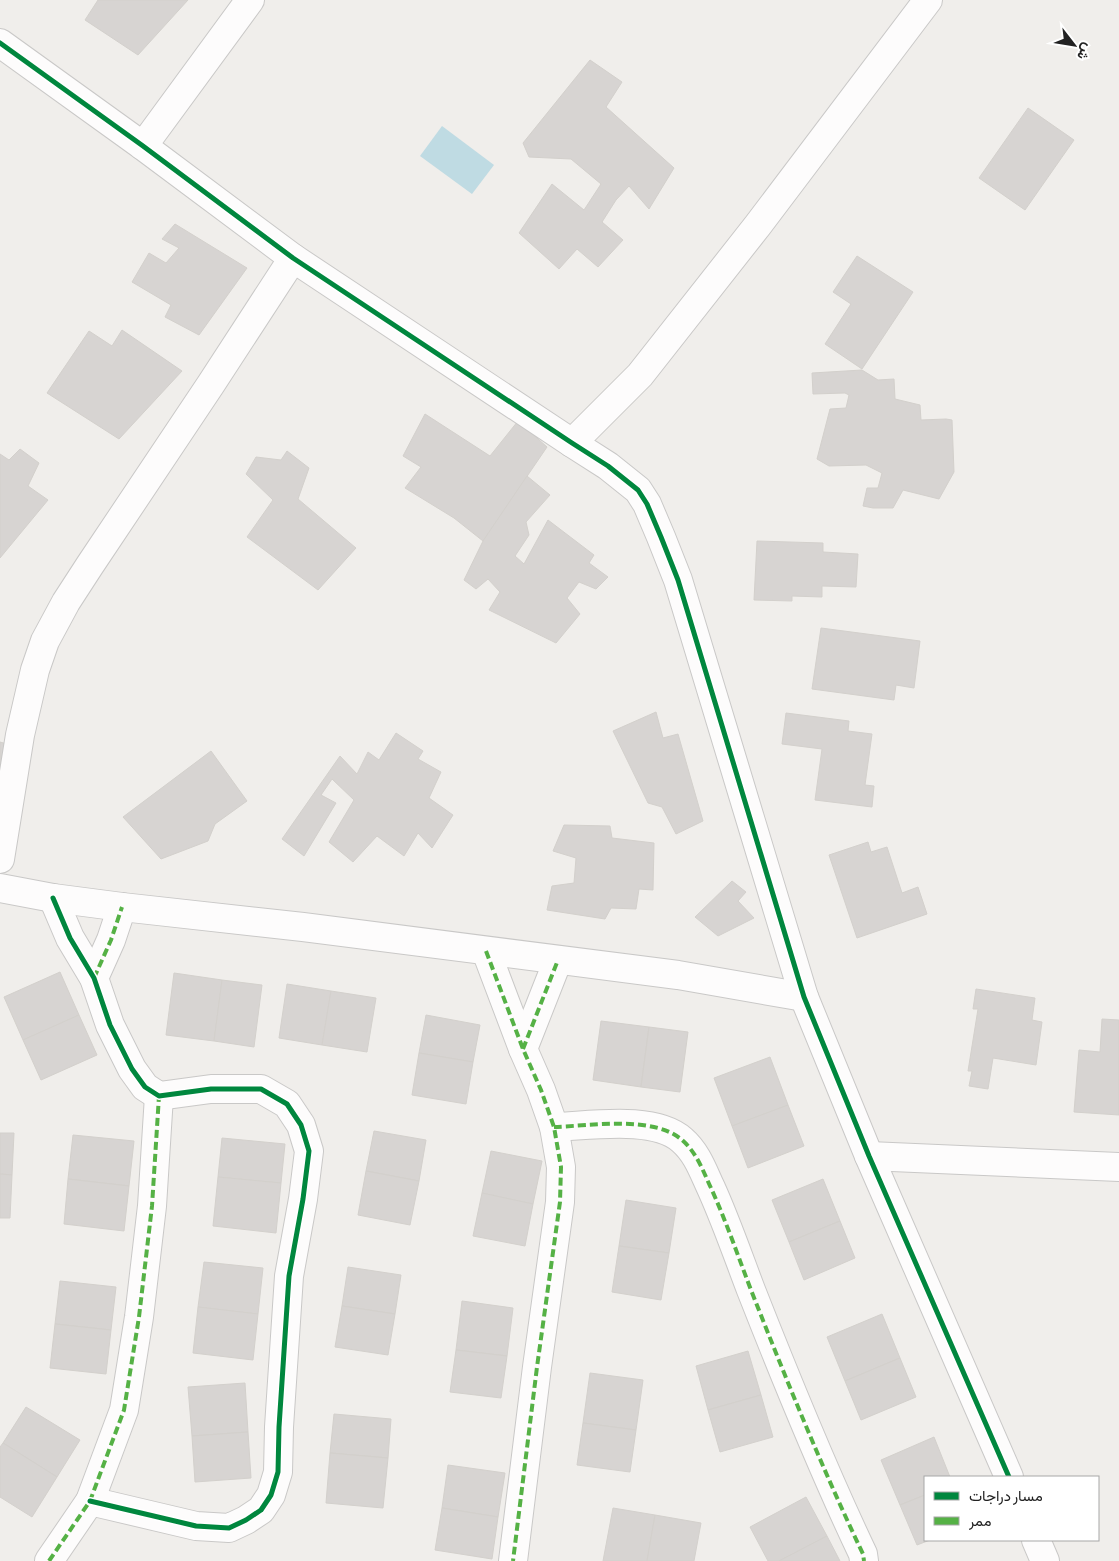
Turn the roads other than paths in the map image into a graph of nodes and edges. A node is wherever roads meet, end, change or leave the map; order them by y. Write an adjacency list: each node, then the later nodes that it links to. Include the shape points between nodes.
1 (250, 0): 4 (street)
2 (928, 0): 6 (street, via 640,375)
3 (0, 43): 4 (street)
4 (143, 146): 5 (street)
5 (293, 258): 6 (street); 7 (street, via 85,572 45,642 20,735)
6 (572, 444): 14 (street, via 608,466 638,490 661,537 678,580)
7 (0, 860)
8 (0, 888): 9 (street)
9 (53, 898): 10 (street); 13 (street, via 70,938)
10 (122, 907): 11 (street); 13 (street)
11 (486, 951): 12 (street); 15 (street)
12 (558, 960): 14 (street, via 678,975); 15 (street)
13 (94, 978): 16 (street, via 110,1025 132,1069 144,1087)
14 (804, 997): 18 (street)
15 (523, 1049): 17 (street)
16 (159, 1096): 21 (street, via 152,1206 124,1410); 21 (street, via 211,1089 261,1089 287,1104 301,1124 309,1151 289,1276 278,1472 271,1495 261,1510 229,1528 196,1526)
17 (554, 1127): 24 (street, via 561,1167 560,1202); 25 (street, via 636,1123 661,1128 682,1139 698,1160 807,1430)
18 (869, 1156): 19 (street); 20 (street)
19 (1119, 1168)
20 (1009, 1476)
21 (90, 1501): 23 (street)
22 (1036, 1541): 26 (street)
23 (49, 1561)
24 (513, 1561)
25 (864, 1561)
26 (1045, 1561)

